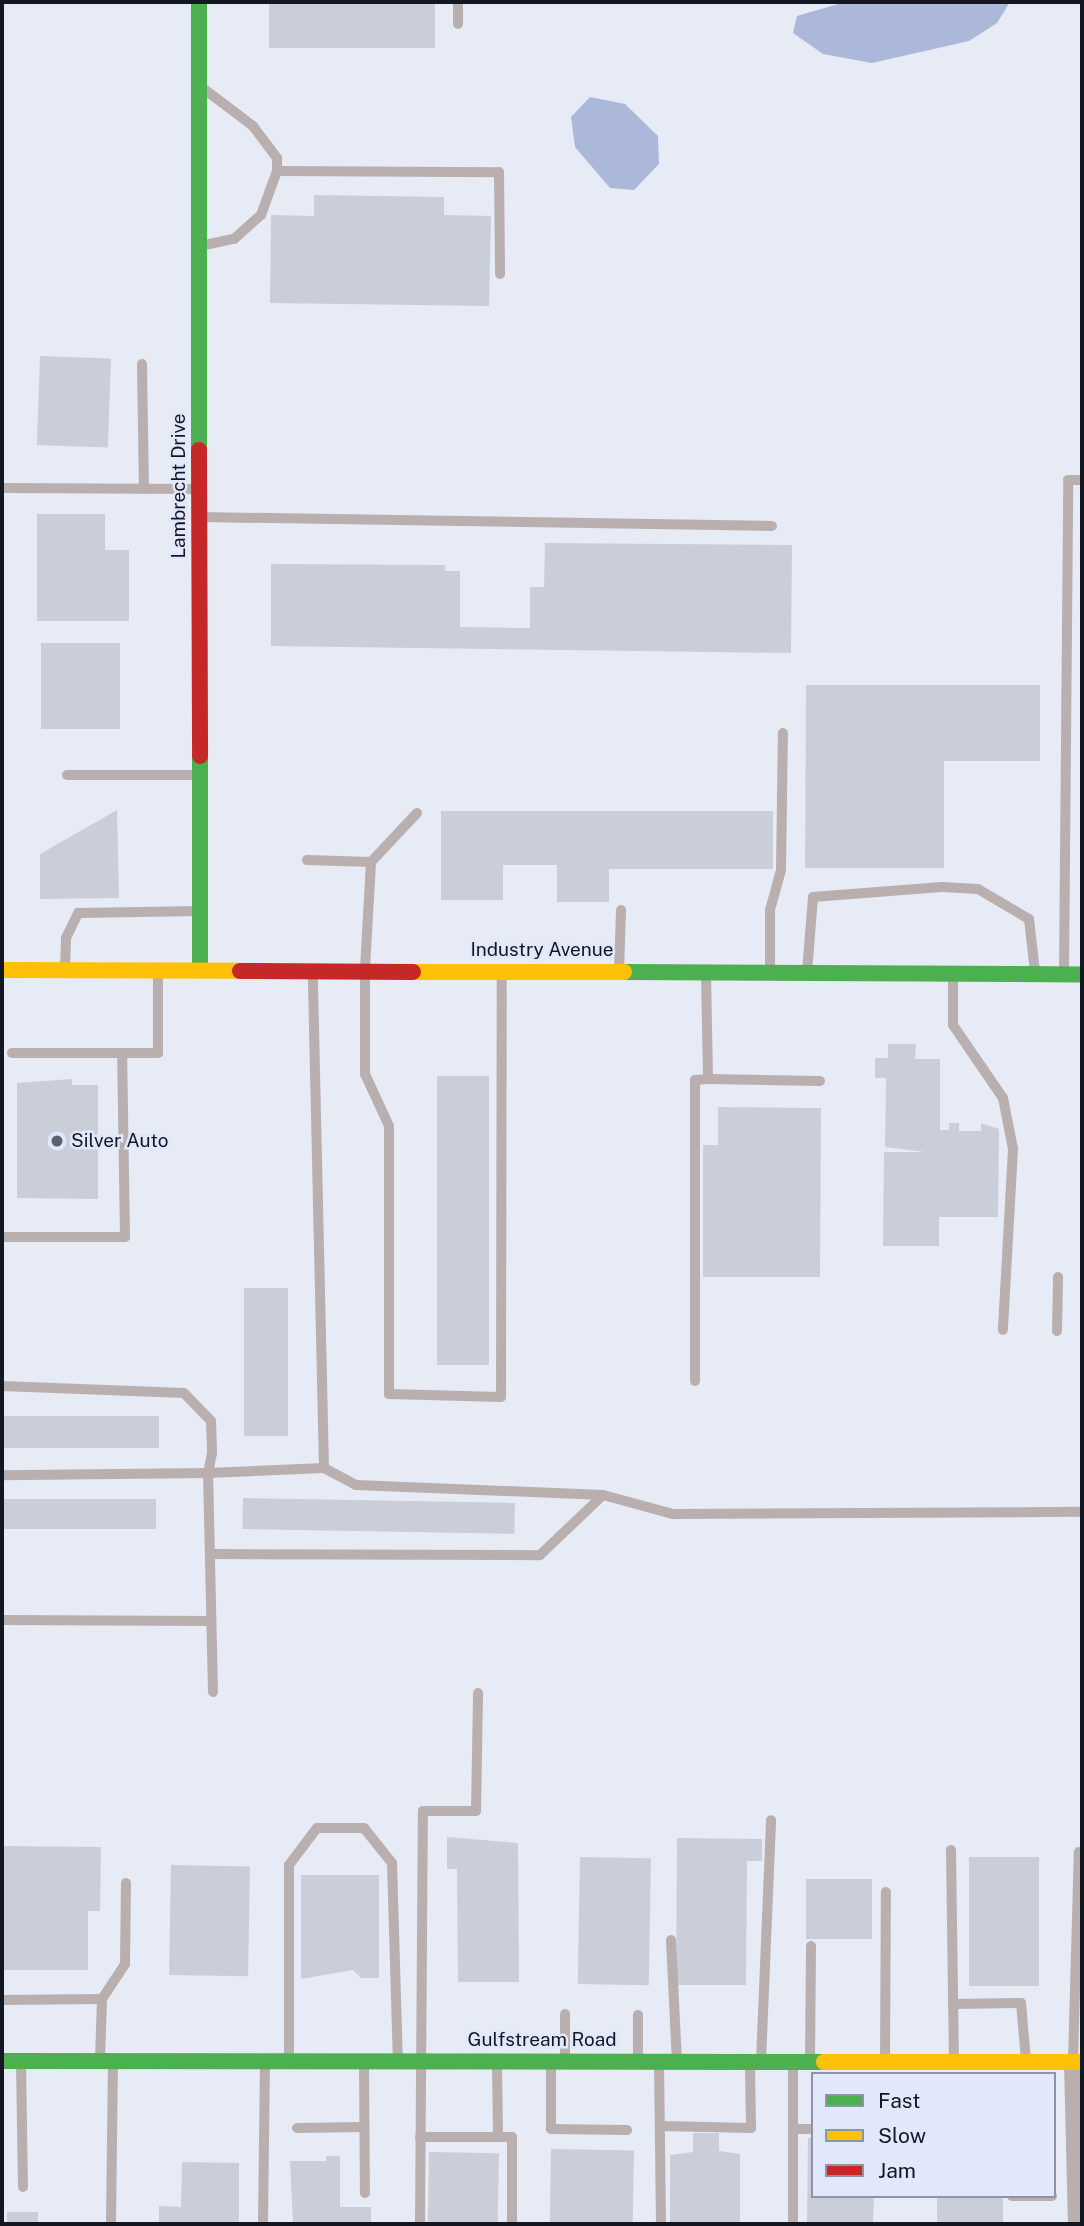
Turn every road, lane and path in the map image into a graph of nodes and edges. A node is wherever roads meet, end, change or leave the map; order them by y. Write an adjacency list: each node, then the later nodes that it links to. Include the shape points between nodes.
1 (199, 2): 4 (street, Lambrecht Drive)
2 (458, 2): 3 (lane)
3 (458, 24)
4 (199, 86): 5 (lane, via 253,126 277,158); 6 (street, Lambrecht Drive)
5 (277, 171): 6 (lane, via 261,215 234,239); 7 (lane, via 499,172)
6 (200, 246): 12 (street, Lambrecht Drive)
7 (500, 274)
8 (142, 363): 11 (lane)
9 (1082, 480): 36 (lane, via 1068,480)
10 (2, 488): 11 (lane)
11 (144, 489): 12 (lane)
12 (200, 489): 13 (street, Lambrecht Drive)
13 (200, 517): 14 (lane); 17 (street, Lambrecht Drive)
14 (772, 526)
15 (783, 733): 32 (lane, via 781,870 770,910)
16 (68, 775): 17 (lane)
17 (200, 775): 22 (street, Lambrecht Drive)
18 (417, 813): 20 (lane)
19 (307, 860): 20 (lane)
20 (371, 862): 28 (lane)
21 (621, 910): 30 (lane)
22 (200, 911): 24 (lane, via 78,913 66,938); 26 (street, Lambrecht Drive)
23 (2, 970): 24 (street, Industry Avenue)
24 (65, 970): 25 (street, Industry Avenue)
25 (158, 970): 26 (street, Industry Avenue); 39 (lane, via 158,1052)
26 (200, 970): 27 (street, Industry Avenue)
27 (313, 970): 28 (street, Industry Avenue); 48 (lane)
28 (365, 970): 29 (street, Industry Avenue); 29 (lane, via 365,1073 389,1126 389,1394 501,1397)
29 (502, 971): 30 (street, Industry Avenue)
30 (619, 972): 31 (street, Industry Avenue)
31 (706, 972): 32 (street, Industry Avenue); 40 (lane)
32 (770, 972): 33 (street, Industry Avenue)
33 (807, 973): 34 (street, Industry Avenue); 35 (lane, via 813,897 828,891 978,889 1029,919)
34 (953, 974): 35 (street, Industry Avenue); 44 (lane, via 953,1025 1003,1098 1013,1149)
35 (1036, 974): 36 (street, Industry Avenue)
36 (1064, 974): 37 (street, Industry Avenue)
37 (1082, 974)
38 (12, 1053): 39 (lane)
39 (122, 1053): 42 (lane, via 125,1237)
40 (708, 1079): 41 (lane); 46 (lane, via 695,1080)
41 (820, 1081)
42 (2, 1237)
43 (1058, 1276): 45 (lane)
44 (1003, 1330)
45 (1057, 1331)
46 (695, 1381)
47 (2, 1386): 49 (lane, via 184,1393 211,1421)
48 (324, 1468): 49 (lane); 51 (lane, via 356,1485)
49 (208, 1473): 50 (lane); 53 (lane)
50 (2, 1475)
51 (603, 1495): 52 (lane, via 673,1514); 53 (lane, via 540,1555)
52 (1082, 1513)
53 (210, 1554): 55 (lane)
54 (2, 1620): 55 (lane)
55 (211, 1621): 56 (lane)
56 (213, 1692)
57 (478, 1693): 78 (lane, via 476,1811 423,1811)
58 (771, 1820): 84 (lane)
59 (951, 1850): 68 (lane)
60 (1079, 1852): 67 (lane)
61 (125, 1883): 65 (lane, via 125,1964)
62 (886, 1892): 87 (lane)
63 (671, 1940): 83 (lane)
64 (811, 1946): 86 (lane)
65 (102, 1999): 66 (lane); 73 (lane)
66 (2, 2000)
67 (1081, 2000): 90 (lane)
68 (953, 2004): 88 (lane); 89 (lane, via 1021,2003)
69 (565, 2014): 80 (lane)
70 (638, 2015): 81 (lane)
71 (2, 2061): 72 (street, Gulfstream Road)
72 (21, 2061): 73 (street, Gulfstream Road); 101 (lane)
73 (107, 2061): 74 (street, Gulfstream Road); 105 (lane)
74 (265, 2061): 75 (street, Gulfstream Road); 106 (lane)
75 (289, 2061): 76 (street, Gulfstream Road); 77 (lane, via 289,1865 317,1828 364,1828 392,1863)
76 (364, 2061): 77 (street, Gulfstream Road); 94 (lane)
77 (398, 2061): 78 (street, Gulfstream Road)
78 (420, 2061): 79 (street, Gulfstream Road); 99 (lane)
79 (497, 2061): 80 (street, Gulfstream Road); 100 (lane)
80 (558, 2061): 81 (street, Gulfstream Road); 98 (lane, via 551,2129)
81 (638, 2061): 82 (street, Gulfstream Road)
82 (659, 2061): 83 (street, Gulfstream Road); 93 (lane)
83 (677, 2061): 84 (street, Gulfstream Road)
84 (755, 2061): 85 (street, Gulfstream Road); 93 (lane, via 751,2128)
85 (793, 2062): 86 (street, Gulfstream Road); 96 (lane)
86 (810, 2062): 91 (street, Gulfstream Road)
87 (885, 2062): 91 (street, Gulfstream Road); 92 (street, Gulfstream Road)
88 (954, 2062): 89 (street, Gulfstream Road); 92 (street, Gulfstream Road)
89 (1026, 2062): 90 (street, Gulfstream Road)
90 (1078, 2062): 104 (street)
91 (864, 2068)
92 (907, 2068)
93 (660, 2126): 109 (lane)
94 (364, 2127): 95 (lane); 102 (lane)
95 (297, 2128)
96 (793, 2129): 97 (lane); 110 (lane)
97 (811, 2129)
98 (627, 2130)
99 (420, 2137): 100 (lane); 107 (lane)
100 (498, 2137): 108 (lane, via 512,2137)
101 (23, 2187)
102 (365, 2193)
103 (1056, 2196): 104 (lane)
104 (1076, 2196): 111 (street)
105 (111, 2224)
106 (263, 2224)
107 (420, 2224)
108 (512, 2224)
109 (661, 2224)
110 (793, 2224)
111 (1077, 2224)

